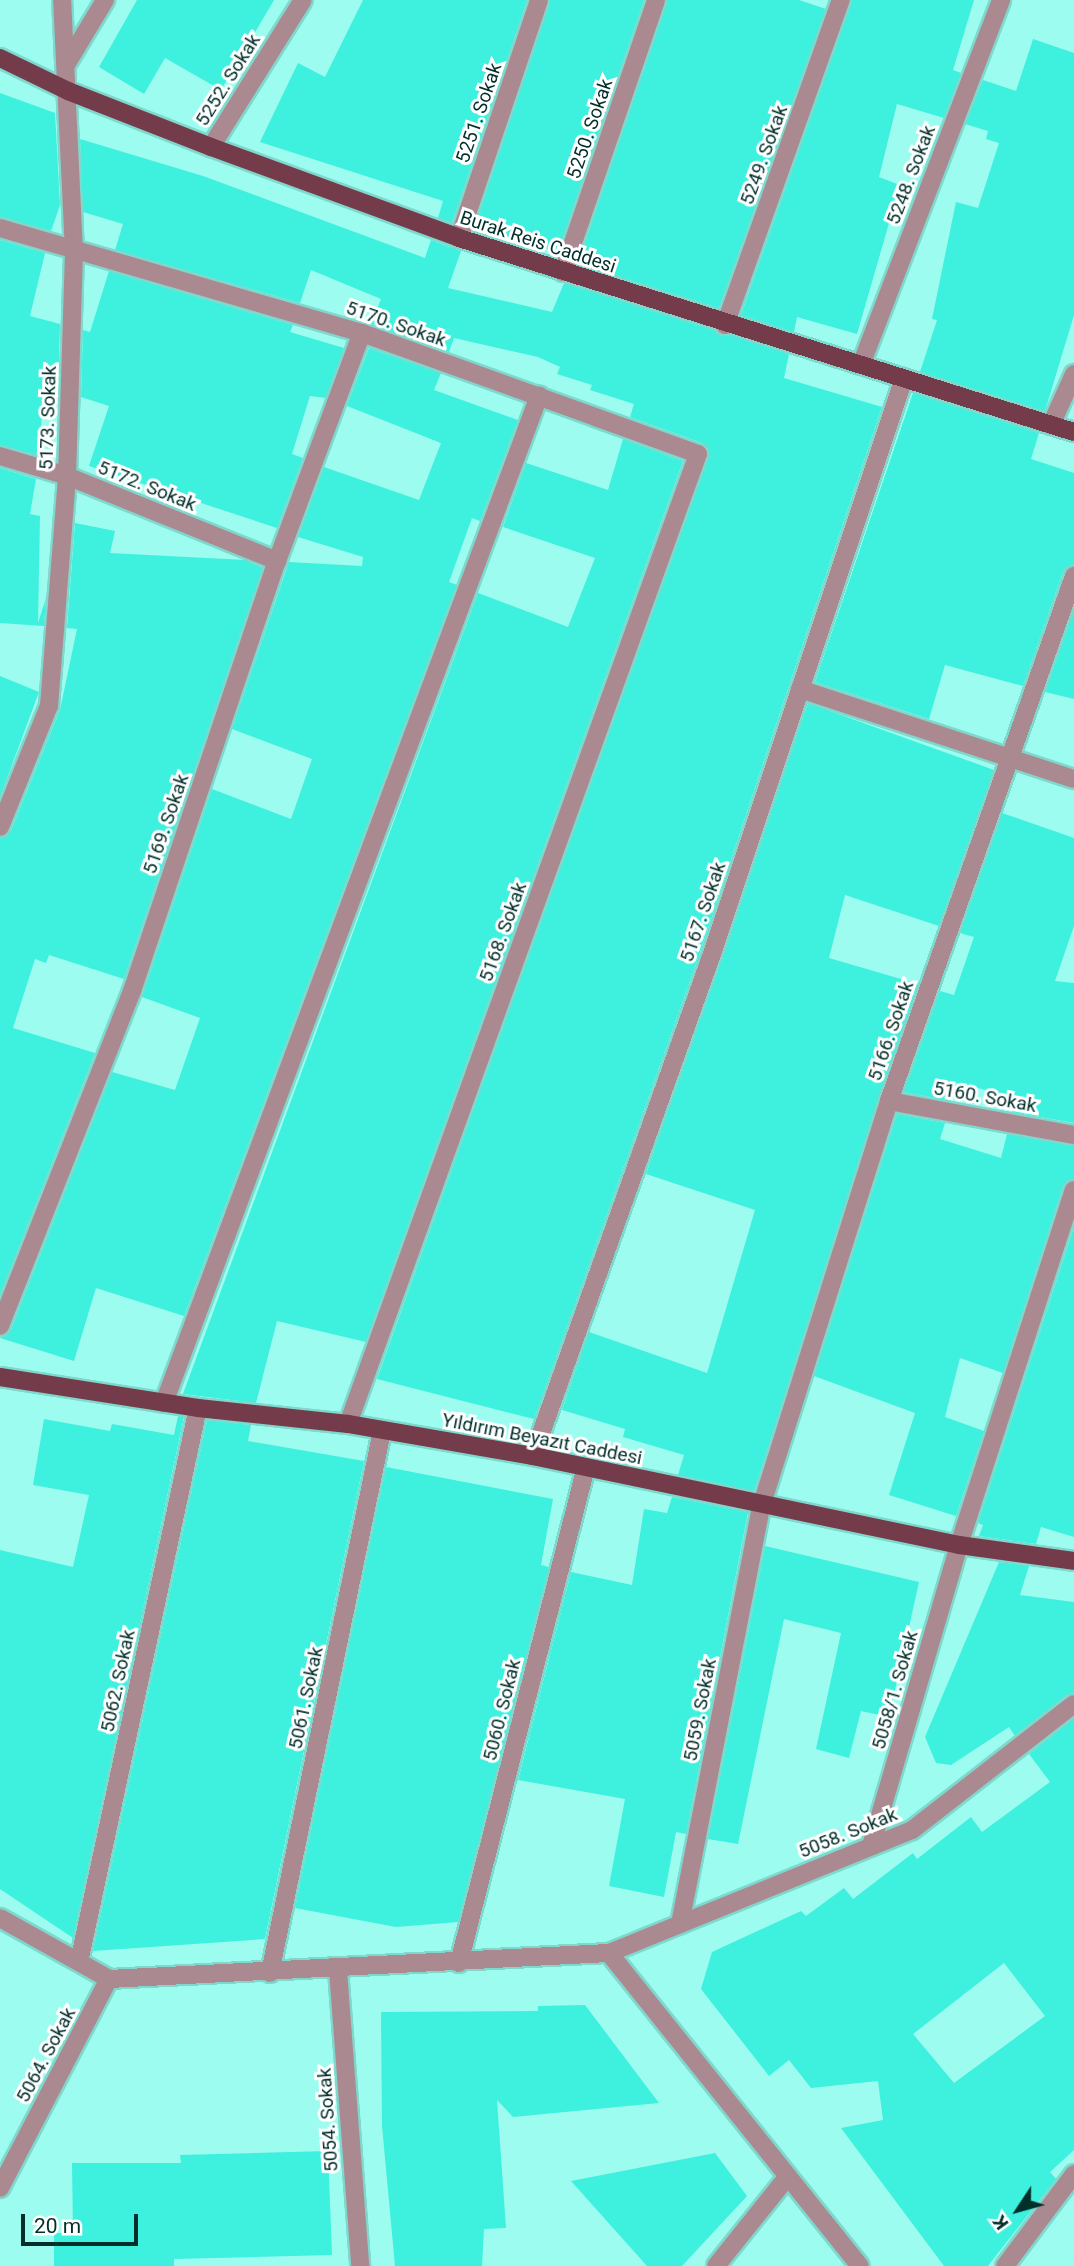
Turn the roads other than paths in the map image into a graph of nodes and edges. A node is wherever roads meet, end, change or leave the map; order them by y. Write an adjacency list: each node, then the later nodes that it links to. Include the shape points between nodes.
1 (62, 0): 9 (street, 5173. Sokak)
2 (105, 0): 9 (street)
3 (303, 0): 11 (street, 5252. Sokak)
4 (539, 0): 13 (street, 5251. Sokak)
5 (656, 0): 15 (street, 5250. Sokak)
6 (841, 0): 16 (street, 5249. Sokak)
7 (1001, 0): 18 (street, 5248. Sokak)
8 (0, 58): 10 (main road, Burak Reis Caddesi)
9 (66, 65): 10 (street, 5173. Sokak)
10 (68, 91): 11 (main road, Burak Reis Caddesi); 14 (street, 5173. Sokak)
11 (211, 147): 13 (main road, Burak Reis Caddesi)
12 (0, 228): 14 (street, 5170. Sokak)
13 (459, 239): 15 (main road, Burak Reis Caddesi)
14 (74, 252): 17 (street, 5170. Sokak); 26 (street, 5173. Sokak)
15 (563, 272): 16 (main road, Burak Reis Caddesi)
16 (725, 325): 18 (main road, Burak Reis Caddesi)
17 (362, 333): 21 (street, 5170. Sokak); 27 (street, 5169. Sokak)
18 (861, 365): 20 (main road, Burak Reis Caddesi)
19 (1074, 374): 22 (street)
20 (904, 378): 22 (main road, Burak Reis Caddesi); 29 (street, 5167. Sokak)
21 (539, 396): 24 (street, 5170. Sokak); 38 (street)
22 (1051, 425): 23 (main road, Burak Reis Caddesi)
23 (1074, 432)
24 (698, 454): 40 (street, 5168. Sokak)
25 (0, 456): 26 (street, 5172. Sokak)
26 (67, 476): 27 (street, 5172. Sokak); 32 (street, 5173. Sokak, via 49,706)
27 (277, 561): 36 (street, 5169. Sokak, via 132,991)
28 (1074, 576): 30 (street, 5166. Sokak)
29 (800, 688): 30 (street); 42 (street, 5167. Sokak, via 712,954)
30 (1010, 757): 31 (street); 33 (street, 5166. Sokak)
31 (1074, 779)
32 (0, 828)
33 (889, 1101): 34 (street, 5160. Sokak); 44 (street, 5166. Sokak)
34 (1074, 1135)
35 (1074, 1189): 45 (street, 5058/1. Sokak)
36 (0, 1326)
37 (0, 1377): 38 (main road, Yıldırım Beyazıt Caddesi)
38 (164, 1403): 39 (main road, Yıldırım Beyazıt Caddesi)
39 (198, 1408): 40 (main road, Yıldırım Beyazıt Caddesi); 53 (street, 5062. Sokak)
40 (348, 1424): 41 (main road, Yıldırım Beyazıt Caddesi)
41 (382, 1431): 42 (main road, Yıldırım Beyazıt Caddesi); 56 (street, 5061. Sokak)
42 (533, 1456): 43 (main road, Yıldırım Beyazıt Caddesi)
43 (586, 1467): 44 (main road, Yıldırım Beyazıt Caddesi); 54 (street, 5060. Sokak)
44 (762, 1504): 45 (main road, Yıldırım Beyazıt Caddesi); 50 (street, 5059. Sokak)
45 (959, 1545): 46 (main road, Yıldırım Beyazıt Caddesi); 48 (street, 5058/1. Sokak)
46 (1074, 1561)
47 (1074, 1704): 48 (street, 5058. Sokak, via 912,1830)
48 (871, 1846): 50 (street, 5058. Sokak)
49 (5, 1921): 51 (street); 53 (street)
50 (680, 1924): 52 (street, 5058. Sokak)
51 (0, 1939)
52 (609, 1953): 54 (street, 5058. Sokak); 59 (street)
53 (79, 1962): 57 (street)
54 (459, 1963): 55 (street, 5058. Sokak)
55 (338, 1970): 56 (street, 5058. Sokak); 61 (street, 5054. Sokak)
56 (270, 1973): 57 (street, 5058. Sokak)
57 (109, 1979): 60 (street, 5064. Sokak)
58 (1074, 2174): 64 (street)
59 (788, 2176): 62 (street); 63 (street)
60 (0, 2188)
61 (360, 2266)
62 (716, 2266)
63 (860, 2266)
64 (1005, 2266)

